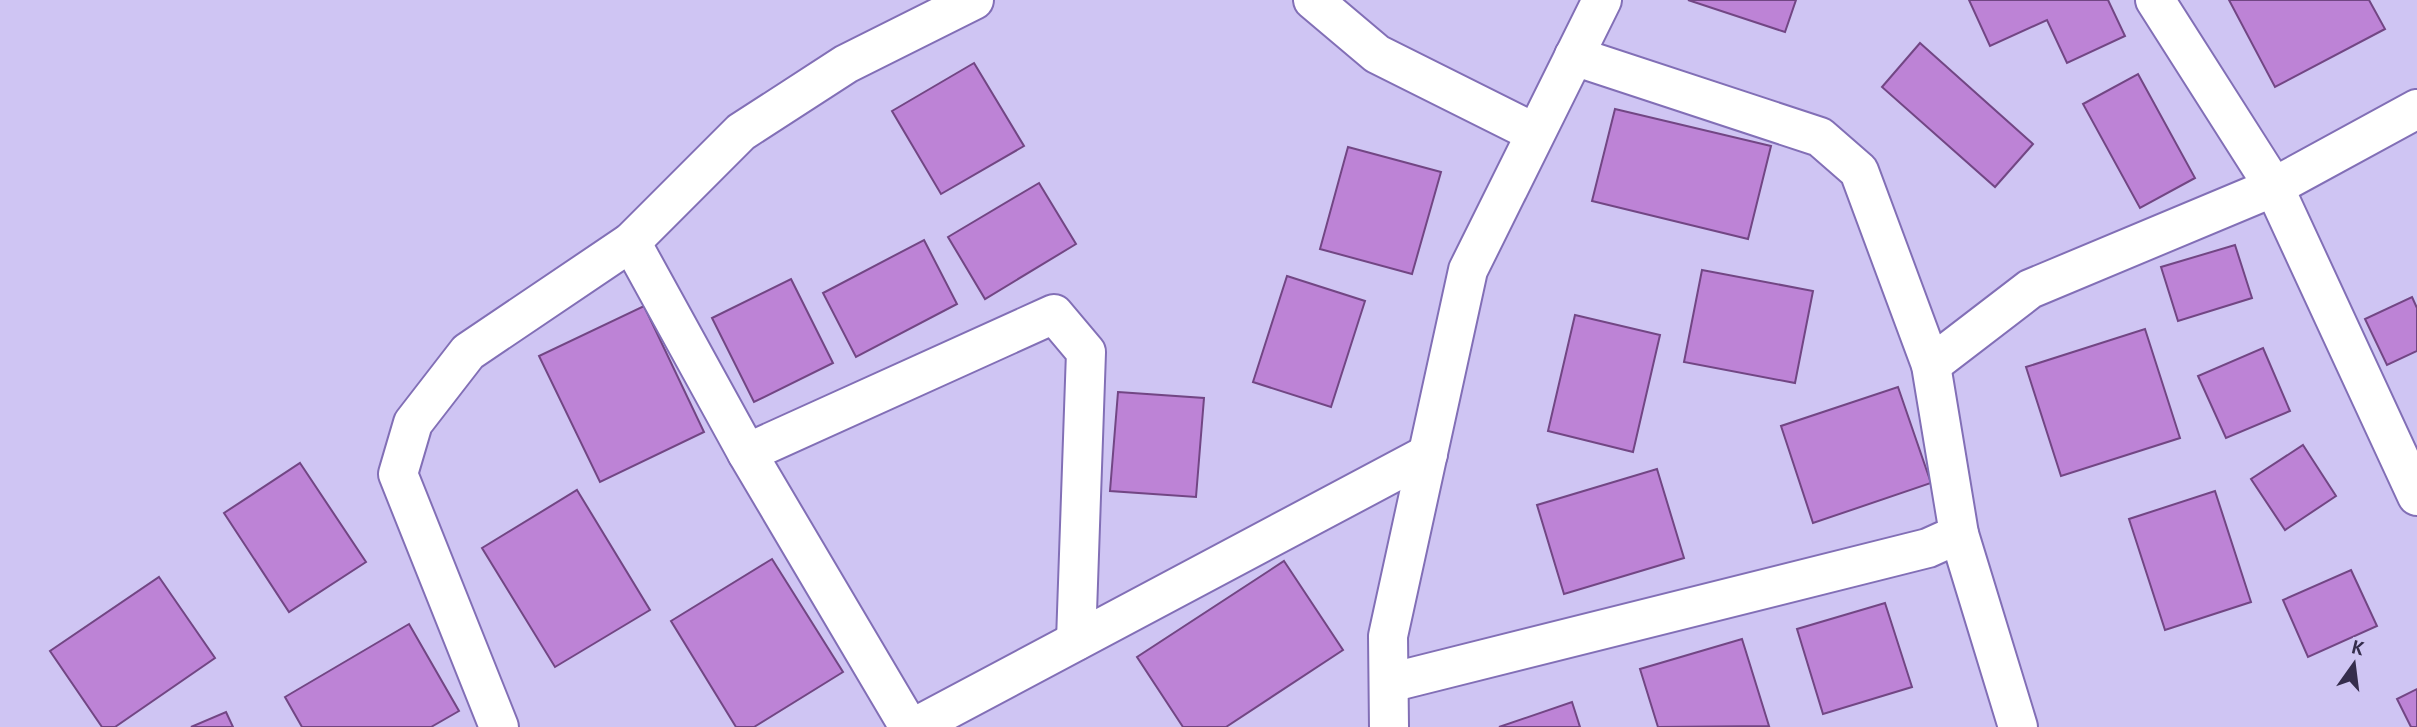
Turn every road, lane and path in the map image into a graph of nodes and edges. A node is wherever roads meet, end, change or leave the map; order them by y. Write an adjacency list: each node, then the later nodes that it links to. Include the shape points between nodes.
1 (974, 0): 9 (street, via 846,64 741,132)
2 (1313, 0): 7 (street, via 1377,54)
3 (1602, 0): 5 (street)
4 (2155, 0): 8 (street)
5 (1574, 56): 7 (street); 10 (street, via 1820,137 1859,171)
6 (2417, 109): 8 (street)
7 (1535, 133): 12 (street, via 1468,270)
8 (2274, 187): 10 (street, via 2030,289); 13 (street)
9 (631, 242): 11 (street); 17 (street, via 468,352 413,423 398,474)
10 (1931, 365): 14 (street)
11 (747, 453): 15 (street, via 1054,314 1086,352); 18 (street)
12 (1428, 454): 15 (street); 16 (street, via 1388,636)
13 (2417, 496)
14 (1959, 534): 16 (street, via 1928,548); 21 (street)
15 (1076, 641): 19 (street)
16 (1389, 683): 20 (street)
17 (499, 727)
18 (909, 727)
19 (915, 727)
20 (1389, 727)
21 (2018, 727)

